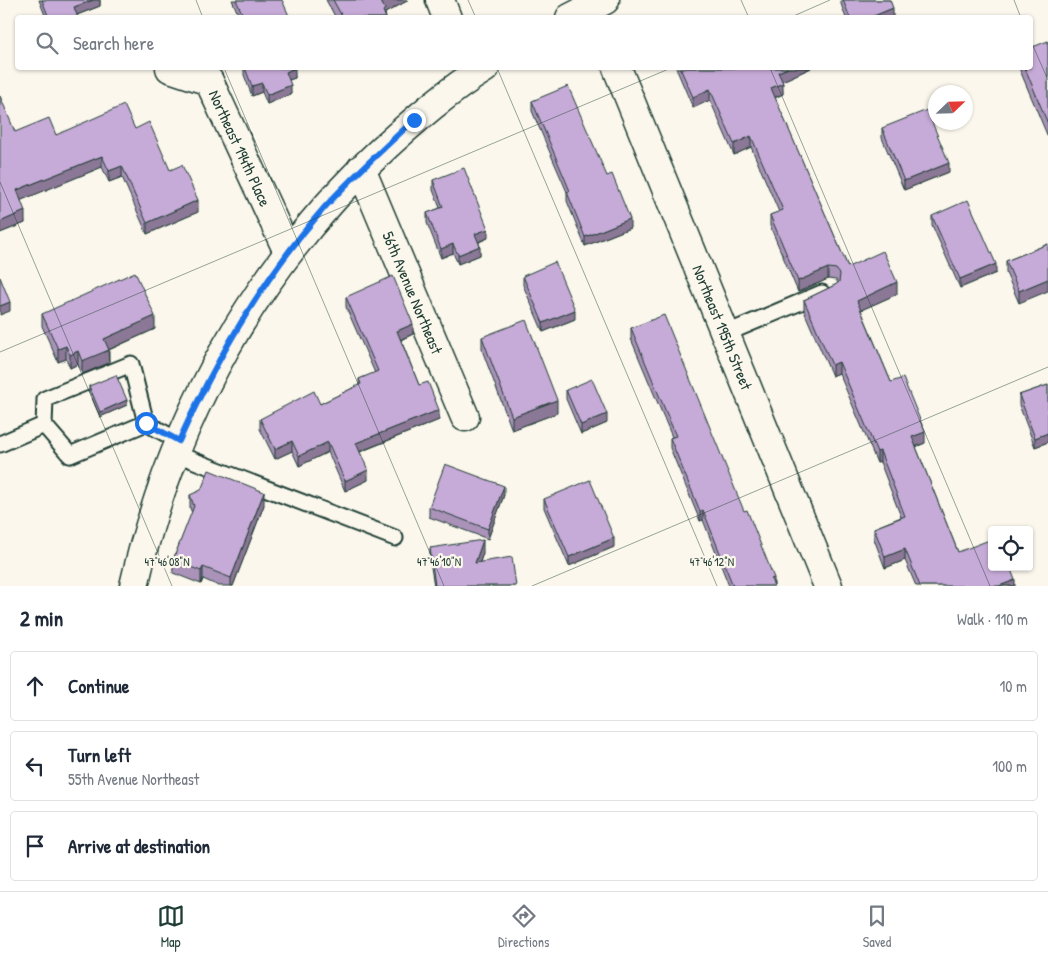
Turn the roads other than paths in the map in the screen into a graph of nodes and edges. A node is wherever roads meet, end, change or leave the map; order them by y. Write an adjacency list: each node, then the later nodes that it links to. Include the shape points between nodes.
1 (440, 0): 2 (street)
2 (446, 15)
3 (176, 70): 7 (street, Northeast 194th Place, via 208,81)
4 (476, 70): 6 (street, via 414,120)
5 (618, 70): 9 (street, Northeast 195th Street)
6 (361, 169): 7 (street); 10 (street, 56th Avenue Northeast)
7 (288, 252): 14 (street, via 224,349)
8 (831, 288): 9 (lane)
9 (727, 333): 17 (street, Northeast 195th Street)
10 (466, 417)
11 (146, 423): 12 (lane, via 70,455); 12 (lane, via 131,364 45,399); 14 (lane)
12 (44, 425): 13 (lane)
13 (0, 444)
14 (176, 447): 15 (lane); 16 (street, via 145,540)
15 (395, 538)
16 (134, 586)
17 (828, 586)

